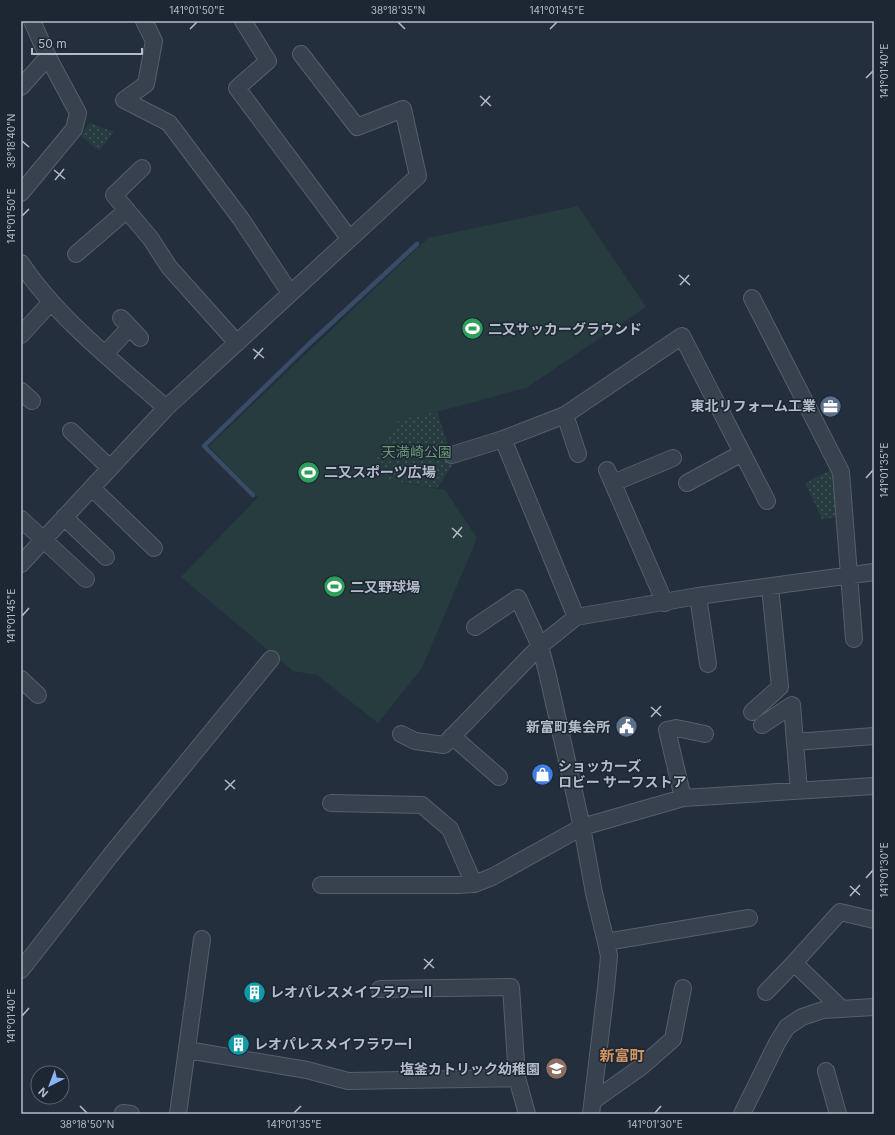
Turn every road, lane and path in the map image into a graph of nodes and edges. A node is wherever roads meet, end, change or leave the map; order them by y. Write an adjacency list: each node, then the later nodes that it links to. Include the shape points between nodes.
1 (32, 21): 5 (street)
2 (144, 21): 13 (street, via 154,41 146,84 124,100 169,123 241,219)
3 (242, 21): 10 (street, via 268,62 237,88)
4 (301, 54): 10 (street, via 357,127 403,109 418,176)
5 (48, 57): 6 (street); 8 (street, via 78,113 74,129)
6 (21, 87)
7 (142, 168): 9 (street, via 114,195)
8 (21, 193)
9 (127, 210): 11 (street); 18 (street, via 151,239 169,267)
10 (349, 238): 13 (street)
11 (76, 254)
12 (21, 263): 15 (street)
13 (290, 293): 18 (street)
14 (752, 298): 39 (street, via 841,472)
15 (51, 302): 17 (street); 19 (street)
16 (130, 328): 19 (street)
17 (21, 335)
18 (237, 343): 20 (street)
19 (105, 354): 20 (street)
20 (166, 408): 28 (street)
21 (565, 415): 23 (street); 24 (street, via 682,336); 25 (street)
22 (71, 431): 28 (street)
23 (503, 439): 26 (street); 44 (street)
24 (742, 453): 29 (street); 31 (street)
25 (578, 454)
26 (452, 455)
27 (673, 458): 43 (street, via 610,477)
28 (110, 468): 30 (street)
29 (687, 483)
30 (92, 488): 32 (street); 35 (street)
31 (767, 501)
32 (64, 517): 34 (street); 36 (street)
33 (21, 518): 34 (street)
34 (43, 540): 37 (street); 40 (street)
35 (154, 548)
36 (106, 557)
37 (21, 564)
38 (874, 572): 39 (street)
39 (848, 575): 41 (street); 46 (street)
40 (86, 579)
41 (770, 587): 42 (street); 52 (street, via 780,687)
42 (698, 596): 43 (street); 49 (street)
43 (665, 603): 44 (street)
44 (576, 616): 47 (street)
45 (475, 627): 47 (street, via 518,598)
46 (854, 639)
47 (540, 646): 56 (street); 64 (street)
48 (272, 659): 72 (street, via 110,856)
49 (708, 664)
50 (21, 679): 51 (street)
51 (38, 695)
52 (752, 712)
53 (762, 725): 58 (street, via 792,705)
54 (401, 734): 56 (street, via 415,741 444,744)
55 (705, 734): 62 (street, via 676,728 667,730)
56 (452, 736): 59 (street)
57 (874, 736): 58 (street)
58 (795, 742): 61 (street)
59 (499, 777)
60 (874, 786): 61 (street)
61 (798, 791): 62 (street)
62 (683, 798): 64 (street)
63 (331, 803): 65 (street, via 422,805 450,829)
64 (582, 827): 65 (street); 70 (street)
65 (474, 884): 66 (street)
66 (321, 885)
67 (749, 918): 70 (street)
68 (874, 920): 71 (street, via 840,912)
69 (202, 939): 78 (street)
70 (606, 942): 81 (street, via 606,988)
71 (794, 963): 75 (street); 77 (street)
72 (21, 970)
73 (683, 988): 81 (street, via 673,1039)
74 (380, 989): 80 (street, via 511,987)
75 (766, 992)
76 (874, 1006): 77 (street)
77 (842, 1009): 84 (street, via 823,1010 802,1017 787,1027)
78 (187, 1050): 80 (street, via 307,1070 348,1081); 82 (street)
79 (826, 1071): 85 (street)
80 (517, 1078): 83 (street)
81 (595, 1110)
82 (178, 1114)
83 (527, 1114)
84 (742, 1114)
85 (838, 1114)

